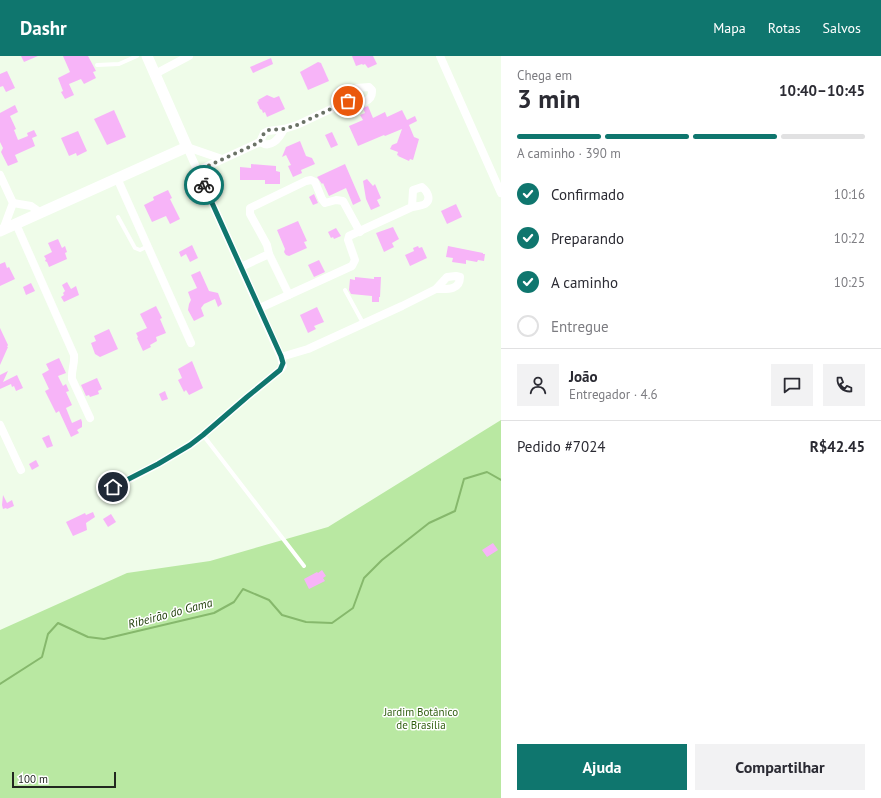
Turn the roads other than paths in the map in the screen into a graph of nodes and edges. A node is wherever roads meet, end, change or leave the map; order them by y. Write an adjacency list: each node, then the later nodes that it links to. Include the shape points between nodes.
1 (137, 56): 5 (lane, via 119,64)
2 (147, 56): 6 (street)
3 (189, 56): 6 (street)
4 (440, 56): 15 (street)
5 (96, 65)
6 (155, 74): 10 (street)
7 (348, 101): 8 (street)
8 (284, 129): 9 (street, via 268,130); 9 (street, via 274,143 264,145)
9 (260, 142): 11 (street)
10 (187, 146): 11 (street); 12 (street); 14 (street)
11 (222, 159): 12 (street)
12 (197, 171): 25 (street)
13 (0, 175): 16 (street)
14 (117, 178): 18 (street); 23 (street)
15 (501, 193)
16 (13, 203): 18 (street, via 31,206); 21 (street)
17 (412, 207): 22 (street)
18 (41, 213): 20 (street)
19 (118, 216): 23 (lane, via 135,248 140,250)
20 (16, 224): 21 (street); 33 (street, via 74,355 72,379)
21 (1, 230)
22 (360, 232): 24 (street, via 343,201 325,203 315,182 306,181 250,208 250,214 267,245); 28 (street, via 348,238 355,260 352,266)
23 (148, 246): 31 (street)
24 (269, 254): 25 (street); 28 (street)
25 (241, 267): 29 (street)
26 (436, 289): 30 (street)
27 (345, 290): 30 (lane)
28 (289, 295): 29 (street)
29 (260, 308): 32 (street)
30 (363, 323): 32 (street, via 308,349)
31 (191, 342)
32 (281, 356): 35 (street, via 283,363 280,370)
33 (90, 418)
34 (0, 424): 36 (street)
35 (203, 435): 37 (street, via 158,464); 38 (lane)
36 (21, 470)
37 (103, 493)
38 (304, 566)

